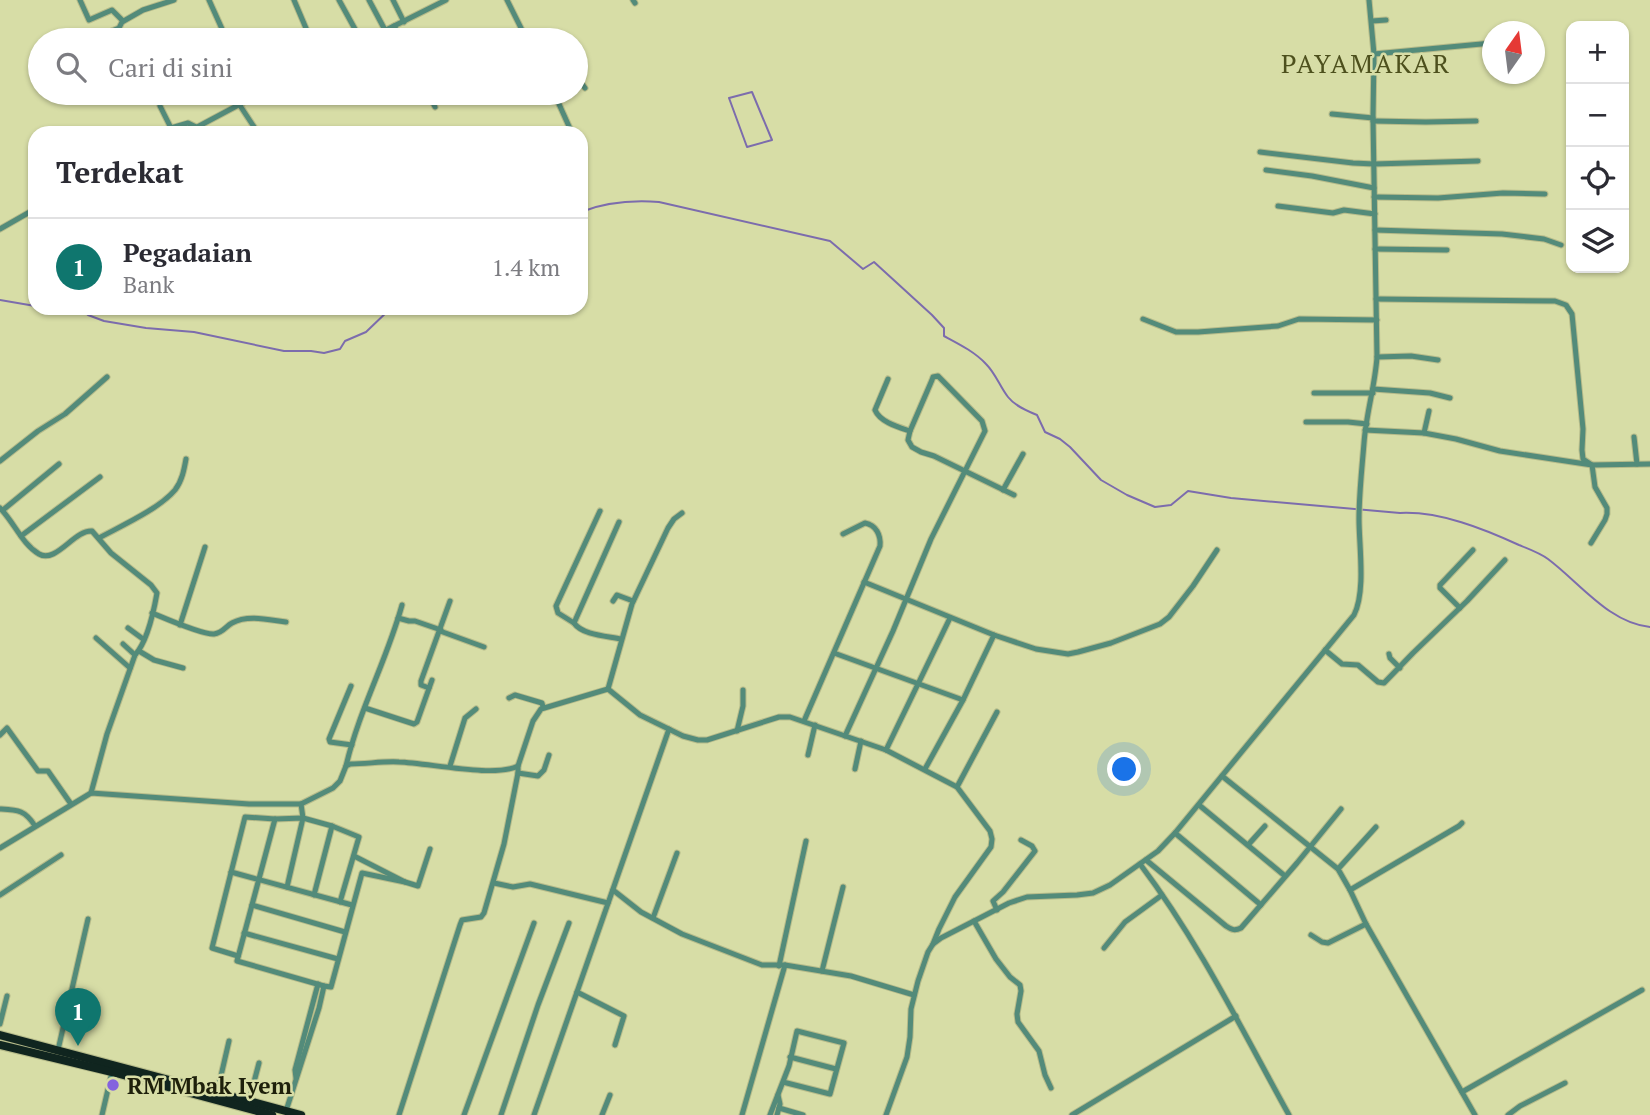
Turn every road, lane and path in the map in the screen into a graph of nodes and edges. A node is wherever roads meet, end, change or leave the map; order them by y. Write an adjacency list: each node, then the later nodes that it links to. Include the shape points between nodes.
1 (80, 0): 12 (street, via 89,20 112,10)
2 (174, 0): 12 (street)
3 (209, 0): 17 (street)
4 (294, 0): 18 (street)
5 (339, 0): 19 (street)
6 (369, 0): 20 (street)
7 (393, 0): 14 (street)
8 (446, 0): 14 (street)
9 (507, 0): 22 (street)
10 (1369, 0): 13 (street)
11 (1386, 20): 13 (street)
12 (123, 21): 16 (street)
13 (1372, 21): 24 (street)
14 (404, 22): 15 (street)
15 (394, 26): 21 (street)
16 (118, 28)
17 (221, 28)
18 (306, 28)
19 (356, 28)
20 (384, 28)
21 (390, 28)
22 (521, 28)
23 (1482, 44): 24 (street)
24 (1374, 54): 30 (street)
25 (237, 105): 33 (street)
26 (240, 105): 34 (street)
27 (559, 105): 35 (street)
28 (160, 106): 32 (street)
29 (1332, 114): 30 (street)
30 (1373, 120): 31 (street); 38 (street)
31 (1476, 121)
32 (170, 126)
33 (201, 126)
34 (253, 126)
35 (569, 126)
36 (1260, 152): 38 (street)
37 (1478, 161): 38 (street)
38 (1374, 164): 40 (street)
39 (1266, 170): 40 (street)
40 (1374, 188): 42 (street)
41 (1545, 194): 42 (street)
42 (1374, 197): 45 (street)
43 (1278, 206): 45 (street)
44 (28, 213): 46 (street)
45 (1375, 214): 47 (street)
46 (0, 229)
47 (1375, 230): 48 (street, via 1502,234); 49 (street)
48 (1561, 245)
49 (1375, 249): 50 (street); 51 (street)
50 (1447, 250)
51 (1376, 299): 53 (street); 73 (street, via 1566,304 1572,314 1583,459)
52 (1143, 319): 53 (street, via 1176,332 1278,326 1298,319)
53 (1377, 320): 54 (street)
54 (1377, 357): 55 (street); 58 (street)
55 (1438, 360)
56 (107, 377): 69 (street)
57 (888, 379): 64 (street, via 876,414)
58 (1373, 391): 59 (street); 60 (street); 63 (street)
59 (1314, 393)
60 (1450, 398)
61 (1429, 411): 65 (street)
62 (1306, 422): 63 (street)
63 (1366, 427): 65 (street); 113 (street, via 1359,604)
64 (910, 432): 74 (street, via 908,440 916,450); 74 (street, via 933,377 938,376 984,424)
65 (1424, 433): 73 (street)
66 (1634, 437): 71 (street)
67 (1023, 454): 76 (street)
68 (186, 459): 84 (street, via 173,492)
69 (0, 461)
70 (59, 464): 78 (street)
71 (1637, 464): 72 (street); 73 (street)
72 (1650, 464)
73 (1592, 465): 85 (street, via 1595,487 1607,514)
74 (965, 471): 76 (street); 91 (street)
75 (100, 477): 83 (street)
76 (1003, 490): 77 (street)
77 (1014, 495)
78 (1, 509): 83 (street)
79 (600, 511): 103 (street, via 556,606 558,613)
80 (682, 513): 94 (street, via 668,528)
81 (620, 522): 103 (street)
82 (843, 534): 90 (street, via 868,523 881,538)
83 (21, 536): 84 (street, via 44,556 85,531)
84 (99, 538): 98 (street, via 156,590)
85 (1591, 543)
86 (205, 547): 104 (street)
87 (1216, 550): 107 (street, via 1169,617 1134,634 1068,654)
88 (1473, 550): 96 (street, via 1440,585)
89 (1505, 560): 96 (street)
90 (864, 582): 91 (street); 115 (street)
91 (906, 600): 100 (street); 119 (street)
92 (450, 601): 106 (street)
93 (613, 601): 94 (street, via 617,595)
94 (633, 601): 110 (street)
95 (402, 605): 99 (street)
96 (1460, 608): 120 (street)
97 (418, 611): 101 (street)
98 (152, 614): 104 (street); 109 (street)
99 (398, 618): 101 (street); 130 (street)
100 (950, 618): 107 (street); 122 (street)
101 (415, 621): 106 (street)
102 (286, 622): 104 (street, via 239,620 214,634)
103 (574, 623): 110 (street, via 585,631)
104 (180, 625)
105 (128, 628): 109 (street)
106 (440, 630): 112 (street); 124 (street, via 421,681)
107 (994, 635): 128 (street)
108 (96, 638): 117 (street)
109 (144, 639): 114 (street)
110 (621, 639): 125 (street)
111 (122, 643): 114 (street)
112 (485, 647)
113 (1325, 650): 120 (street, via 1342,664 1358,665 1381,684); 150 (street)
114 (137, 653): 117 (street); 118 (street)
115 (834, 653): 119 (street); 133 (street)
116 (1390, 654): 120 (street)
117 (131, 668): 152 (street)
118 (183, 668)
119 (875, 668): 122 (street); 138 (street)
120 (1400, 668)
121 (432, 680): 124 (street)
122 (918, 684): 128 (street); 141 (street)
123 (351, 686): 140 (street, via 328,738)
124 (429, 688): 130 (street, via 414,724)
125 (608, 689): 129 (street); 135 (street, via 640,715)
126 (743, 690): 136 (street)
127 (509, 698): 129 (street, via 520,696)
128 (963, 700): 148 (street)
129 (543, 707): 146 (street, via 533,720)
130 (365, 708): 140 (street)
131 (476, 709): 145 (street, via 465,718)
132 (997, 712): 151 (street)
133 (804, 721): 134 (street); 136 (street, via 779,718)
134 (816, 725): 138 (street); 143 (street)
135 (669, 729): 136 (street, via 707,740); 184 (street)
136 (737, 731)
137 (0, 735): 153 (street, via 7,728 38,771 48,771)
138 (845, 736): 139 (street)
139 (861, 741): 141 (street); 147 (street)
140 (352, 744): 144 (street)
141 (886, 750): 148 (street)
142 (549, 755): 149 (street, via 538,776)
143 (808, 755)
144 (346, 766): 145 (street, via 398,762); 154 (street, via 333,788)
145 (450, 766): 146 (street, via 495,772)
146 (518, 766): 149 (street)
147 (855, 769)
148 (925, 769): 151 (street)
149 (518, 773): 181 (street)
150 (1222, 776): 155 (street); 169 (street)
151 (957, 787): 204 (street, via 990,831 991,847 955,897)
152 (91, 793): 153 (street); 154 (street)
153 (71, 804): 161 (street)
154 (301, 804): 158 (street)
155 (1199, 805): 165 (street); 168 (street)
156 (0, 809): 161 (street, via 20,811)
157 (1341, 809): 169 (street)
158 (303, 818): 159 (street); 162 (street); 182 (street)
159 (275, 819): 177 (street, via 245,817); 179 (street)
160 (1462, 822): 185 (street)
161 (35, 826): 170 (street)
162 (332, 826): 174 (street, via 359,837); 187 (street)
163 (1265, 826): 168 (street)
164 (1376, 827): 176 (street)
165 (1175, 833): 175 (street); 193 (street)
166 (1021, 840): 194 (street, via 1035,851 994,900)
167 (806, 841): 208 (street)
168 (1248, 845): 178 (street)
169 (1310, 847): 176 (street); 178 (street)
170 (0, 848)
171 (430, 849): 180 (street, via 418,886)
172 (677, 853): 195 (street)
173 (61, 855): 186 (street)
174 (354, 856): 180 (street); 189 (street)
175 (1143, 862): 188 (street); 193 (street, via 1232,930 1241,928); 194 (street, via 1093,893 1027,897)
176 (1338, 869): 185 (street)
177 (231, 872): 179 (street); 206 (street, via 212,948)
178 (1286, 876): 193 (street)
179 (258, 879): 182 (street); 191 (street)
180 (405, 882): 192 (street, via 362,873)
181 (494, 883): 190 (street, via 530,884); 239 (street, via 481,917 462,920)
182 (287, 887): 187 (street)
183 (844, 887): 209 (street)
184 (613, 890): 190 (street); 195 (street)
185 (1350, 890): 200 (street)
186 (0, 895)
187 (314, 895): 189 (street)
188 (1162, 895): 205 (street, via 1125,922); 215 (street)
189 (340, 902): 192 (street)
190 (608, 903): 212 (street)
191 (252, 905): 201 (street); 202 (street)
192 (352, 905): 201 (street)
193 (1261, 905)
194 (997, 910): 197 (street)
195 (653, 918): 208 (street, via 762,965)
196 (88, 919): 221 (street)
197 (974, 921): 204 (street); 228 (street, via 996,958 1020,985 1018,1022 1039,1051)
198 (534, 923): 240 (street)
199 (569, 923): 241 (street)
200 (1366, 924): 203 (street, via 1328,943); 229 (street)
201 (345, 932): 207 (street)
202 (244, 933): 206 (street); 207 (street)
203 (1311, 935)
204 (933, 944): 213 (street)
205 (1104, 948)
206 (238, 956): 210 (street, via 237,961)
207 (338, 960): 210 (street, via 331,987)
208 (782, 965): 209 (street); 244 (street)
209 (822, 971): 213 (street)
210 (321, 985): 234 (street)
211 (1642, 990): 229 (street)
212 (577, 992): 220 (street, via 624,1016); 242 (street)
213 (914, 995): 247 (street, via 907,1057)
214 (7, 996): 216 (street)
215 (1236, 1016): 248 (street); 249 (street)
216 (0, 1024)
217 (0, 1035): 221 (highway)
218 (229, 1041): 230 (street)
219 (0, 1045): 225 (highway)
220 (615, 1045)
221 (58, 1050): 230 (highway)
222 (790, 1057): 224 (street); 224 (street, via 797,1031 844,1043); 226 (street)
223 (259, 1063): 233 (street)
224 (836, 1069): 226 (street, via 830,1094)
225 (112, 1072): 236 (street); 237 (highway)
226 (783, 1082): 232 (street)
227 (1565, 1083): 251 (street)
228 (1051, 1088)
229 (1462, 1092): 250 (street)
230 (217, 1093): 233 (highway)
231 (610, 1095): 243 (street)
232 (778, 1095): 235 (street); 245 (street)
233 (249, 1101): 234 (highway)
234 (286, 1111): 238 (highway)
235 (778, 1111): 246 (street)
236 (102, 1115)
237 (272, 1115)
238 (301, 1115)
239 (399, 1115)
240 (464, 1115)
241 (501, 1115)
242 (534, 1115)
243 (602, 1115)
244 (741, 1115)
245 (770, 1115)
246 (803, 1115)
247 (886, 1115)
248 (1072, 1115)
249 (1289, 1115)
250 (1475, 1115)
251 (1508, 1115)

